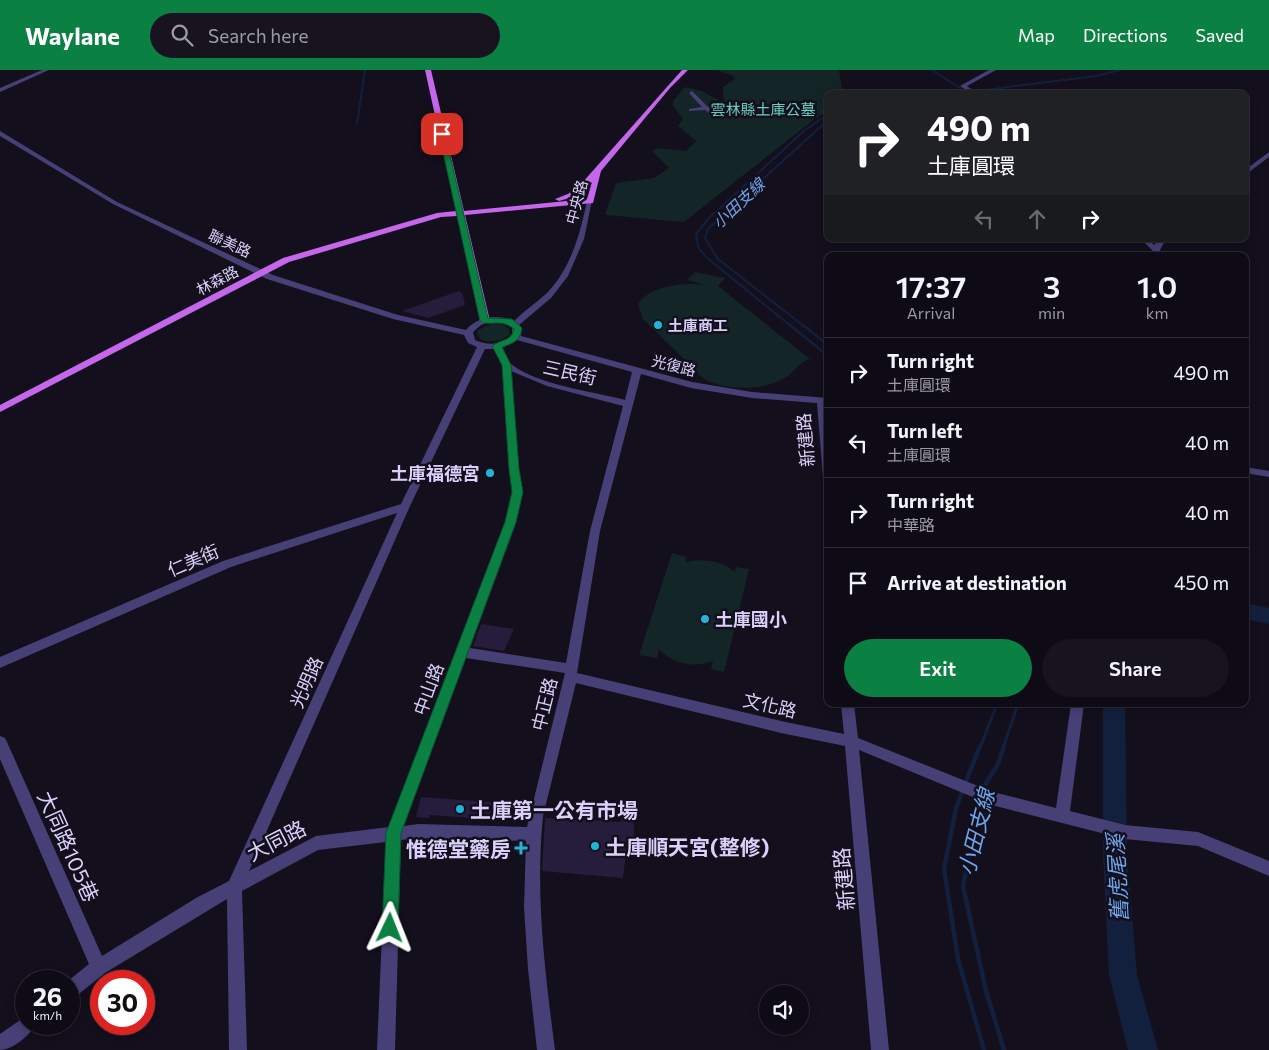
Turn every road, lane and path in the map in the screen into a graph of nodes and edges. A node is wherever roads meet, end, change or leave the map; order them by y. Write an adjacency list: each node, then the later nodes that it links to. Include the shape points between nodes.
1 (46, 70): 5 (street)
2 (428, 70): 16 (main road)
3 (685, 70): 14 (main road, 中央路)
4 (993, 70): 6 (street, via 963,86)
5 (0, 90)
6 (969, 90)
7 (692, 93): 10 (street)
8 (720, 107): 10 (street)
9 (691, 110): 10 (street)
10 (708, 111)
11 (0, 132): 19 (street, 聯美路, via 116,203)
12 (1269, 154): 13 (street)
13 (1249, 170)
14 (598, 171): 15 (main road, 中央路); 16 (main road, 林森路, via 566,198)
15 (590, 201): 16 (main road, 林森路); 21 (street, 中央路, via 578,248 560,281 548,296)
16 (460, 213): 19 (main road, 林森路, via 426,218 286,260); 20 (main road)
17 (1147, 242): 18 (street)
18 (1156, 252)
19 (260, 272): 22 (street, 聯美路, via 396,317); 30 (main road, 林森路)
20 (485, 321): 21 (street, via 502,320); 22 (street, via 473,326)
21 (515, 324): 23 (street, via 518,328)
22 (468, 334): 24 (street, via 471,341)
23 (516, 337): 25 (street); 27 (street, 光復路)
24 (482, 346): 25 (street); 33 (street, 光明路)
25 (497, 346): 26 (street, 中山路)
26 (506, 365): 29 (street, 三民街, via 528,378); 34 (street, 中山路, via 518,492 511,522)
27 (637, 371): 28 (street, 光復路, via 691,385 752,395); 29 (street, 中正路)
28 (824, 401)
29 (628, 404): 36 (street, 中正路, via 595,531)
30 (0, 409)
31 (1249, 471): 32 (street)
32 (1269, 474)
33 (405, 506): 35 (street, 仁美街, via 227,564); 45 (street, 光明路)
34 (461, 652): 36 (street, 文化路); 42 (street, 中山路)
35 (0, 663)
36 (571, 673): 39 (street, 文化路, via 781,727); 43 (street, 中正路)
37 (848, 707): 39 (street, 新建路)
38 (1078, 707): 41 (street)
39 (852, 741): 41 (street, 文化路, via 992,798); 53 (street, 新建路)
40 (0, 742): 46 (street, 大同路105巷)
41 (1062, 818): 44 (street, via 1125,832 1198,839)
42 (394, 833): 43 (street, 大同路); 45 (street, 大同路, via 316,843); 51 (street, 中山路)
43 (534, 834): 52 (street, 中正路, via 532,907)
44 (1269, 869)
45 (234, 887): 46 (street, 大同路); 50 (street, 光明路)
46 (99, 967): 47 (street, 大同路)
47 (80, 982)
48 (15, 1033): 49 (street)
49 (0, 1045)
50 (238, 1050)
51 (386, 1050)
52 (546, 1050)
53 (880, 1050)

